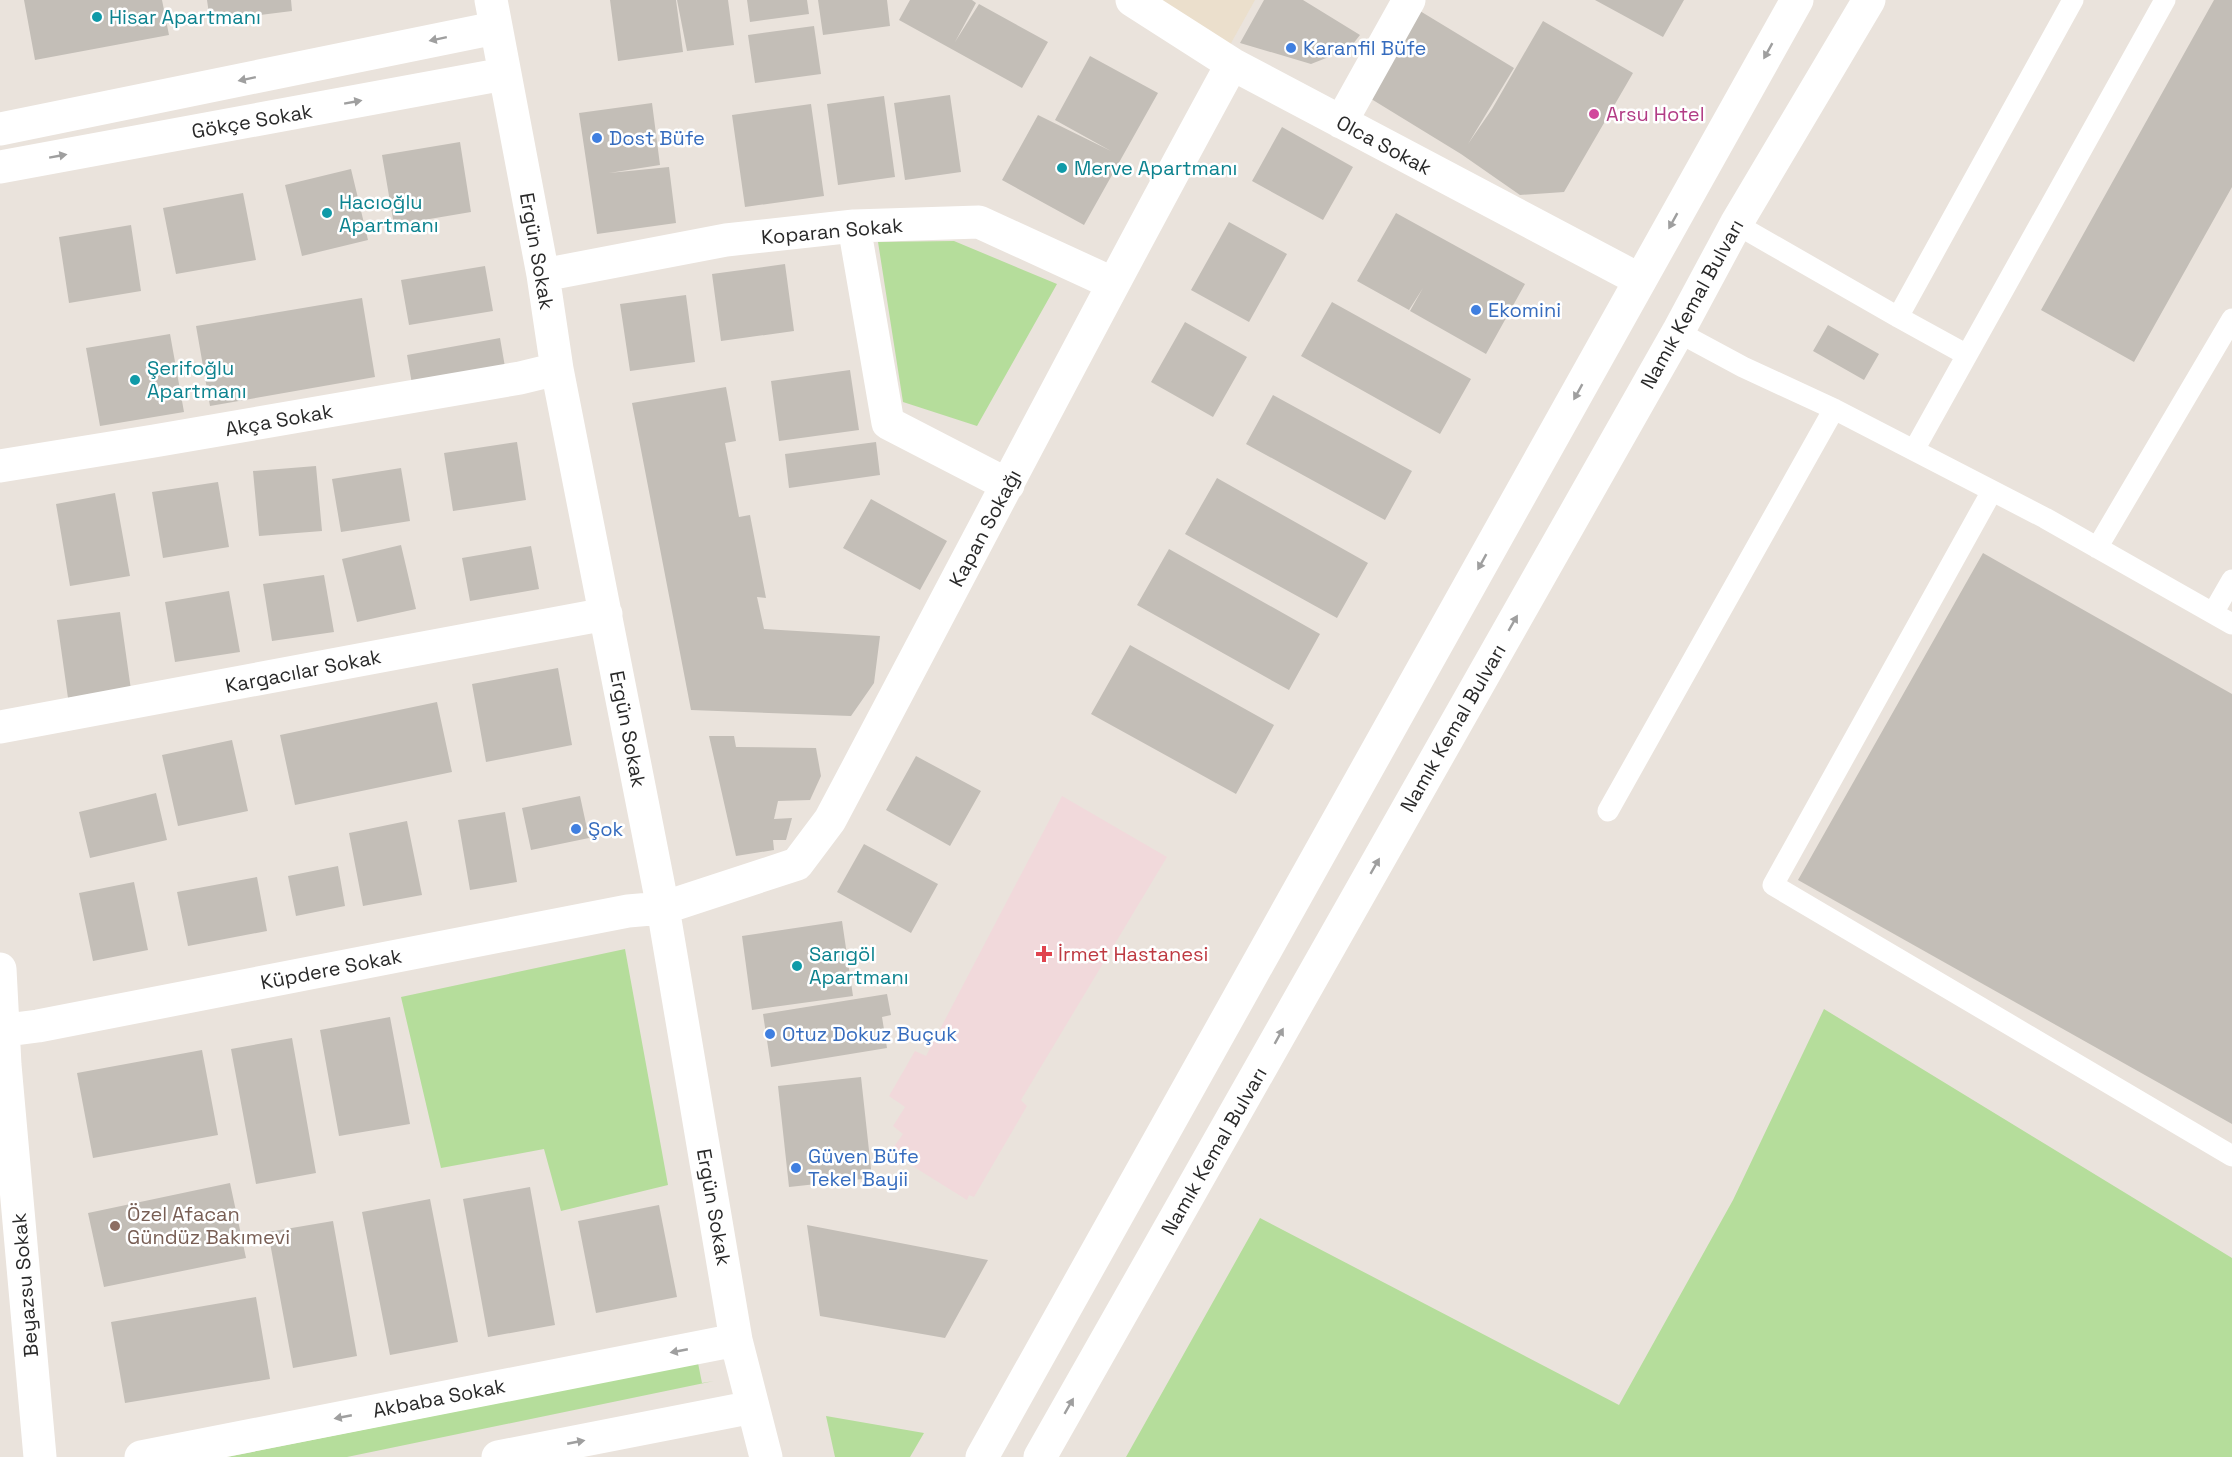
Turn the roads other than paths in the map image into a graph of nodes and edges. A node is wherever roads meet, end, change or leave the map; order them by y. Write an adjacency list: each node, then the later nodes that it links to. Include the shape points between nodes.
1 (1132, 0): 8 (street, Olca Sokak)
2 (1409, 0): 10 (street)
3 (1797, 0): 16 (street, one-way to 16)
4 (1869, 0): 13 (street, Namık Kemal Bulvarı)
5 (2073, 0): 18 (lane)
6 (2165, 0): 21 (lane)
7 (493, 14): 9 (street, Ergün Sokak); 11 (street, Gökçe Sokak, one-way to 11)
8 (1232, 64): 10 (street, Olca Sokak); 17 (street, Kapan Sokağı)
9 (504, 74): 12 (street, Gökçe Sokak, one-way to 9); 15 (street, Ergün Sokak)
10 (1341, 122): 16 (street, Olca Sokak)
11 (0, 129)
12 (0, 166)
13 (1736, 224): 18 (lane); 20 (street, Namık Kemal Bulvarı)
14 (854, 226): 15 (street, Koparan Sokak, via 726,240); 17 (street, Koparan Sokak, via 979,222); 26 (street, via 888,423)
15 (543, 275): 22 (street, Ergün Sokak)
16 (1640, 280): 45 (street, one-way to 45)
17 (1112, 283): 26 (street, Kapan Sokağı)
18 (1898, 317): 21 (lane)
19 (2232, 320): 28 (lane)
20 (1678, 332): 23 (lane); 46 (street, Namık Kemal Bulvarı, one-way to 20)
21 (1967, 354): 24 (lane)
22 (557, 369): 25 (street, Akça Sokak); 31 (street, Ergün Sokak)
23 (1834, 409): 24 (lane); 34 (lane)
24 (1914, 450): 27 (lane)
25 (0, 466)
26 (1008, 485): 35 (street, Kapan Sokağı, via 830,820 796,864)
27 (1992, 491): 28 (lane); 38 (lane, via 1773,885)
28 (2097, 548): 30 (lane)
29 (2232, 580): 30 (lane)
30 (2213, 613): 32 (lane)
31 (606, 614): 33 (street, Kargacılar Sokak); 35 (street, Ergün Sokak)
32 (2232, 624)
33 (0, 727)
34 (1608, 811)
35 (663, 908): 37 (street, Küpdere Sokak, via 628,911); 39 (street, Ergün Sokak)
36 (0, 969): 37 (street, Beyazsu Sokak)
37 (2, 1031): 41 (street, Beyazsu Sokak)
38 (2232, 1156)
39 (736, 1340): 40 (street, Ergün Sokak); 42 (street, Akbaba Sokak, one-way to 42)
40 (753, 1407): 43 (street, one-way to 40); 44 (street, Ergün Sokak)
41 (40, 1457)
42 (141, 1457)
43 (498, 1457)
44 (766, 1457)
45 (981, 1457)
46 (1040, 1457)

